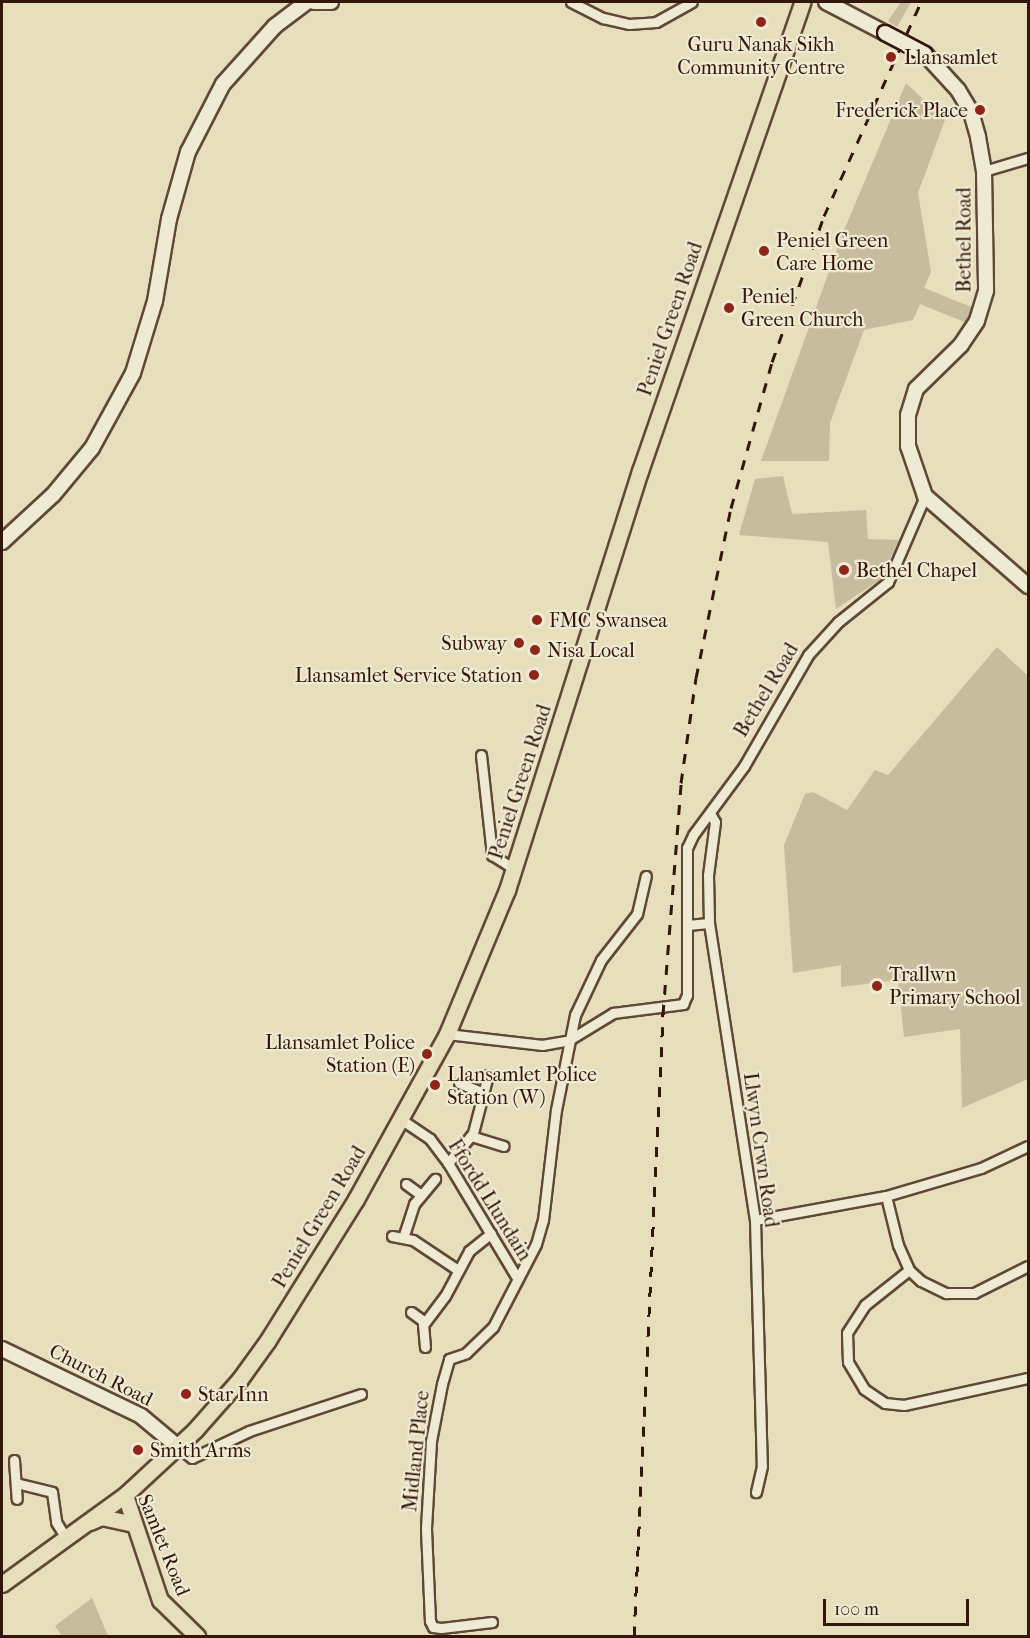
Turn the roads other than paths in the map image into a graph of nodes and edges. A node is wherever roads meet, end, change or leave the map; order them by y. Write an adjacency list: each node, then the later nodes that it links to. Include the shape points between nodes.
1 (307, 2): 11 (street, via 275,26 223,84 188,152 169,219 155,301 133,373 92,448 53,495)
2 (314, 2): 3 (street)
3 (331, 2)
4 (571, 2): 5 (street, via 603,18 629,24 656,22)
5 (692, 2)
6 (826, 2): 9 (street, Bethel Road, bridge, via 926,54 953,83 971,112)
7 (799, 3): 15 (main road, Peniel Green Road, via 640,471)
8 (1029, 158): 9 (street)
9 (984, 171): 10 (street, Bethel Road, via 987,269 982,308 961,345 916,389 908,415 908,446)
10 (925, 496): 12 (street); 14 (street, Bethel Road, via 888,582 838,622 808,655)
11 (2, 542)
12 (1029, 586)
13 (481, 755): 15 (street, via 492,855)
14 (711, 815): 17 (street, Llwyn Crwn Road, via 715,822 708,875); 18 (street, Bethel Road, via 687,848)
15 (514, 869): 19 (main road, Peniel Green Road)
16 (646, 876): 20 (street, Midland Place, via 638,914 596,968 575,1015)
17 (709, 923): 18 (street); 33 (street, Llwyn Crwn Road)
18 (687, 926): 20 (street, Bethel Road, via 687,995 683,1004 613,1013)
19 (447, 1034): 20 (street, via 542,1045); 24 (main road, Peniel Green Road)
20 (570, 1040): 40 (street, Midland Place, via 543,1220)
21 (488, 1075): 23 (street)
22 (459, 1083): 23 (street)
23 (481, 1092): 25 (street)
24 (402, 1120): 28 (street, Ffordd Llundain, via 430,1140); 47 (main road, Peniel Green Road, via 268,1340 215,1408)
25 (471, 1136): 26 (street); 28 (street)
26 (503, 1146)
27 (1029, 1146): 32 (street, via 981,1168)
28 (448, 1163): 34 (street, Ffordd Llundain)
29 (435, 1179): 31 (street)
30 (406, 1184): 31 (street)
31 (420, 1194): 35 (street)
32 (886, 1196): 33 (street); 39 (street, via 898,1245)
33 (755, 1220): 50 (street, Llwyn Crwn Road, via 762,1466)
34 (490, 1233): 38 (street, via 473,1246); 40 (street, Ffordd Llundain)
35 (404, 1235): 36 (street); 38 (street)
36 (392, 1236)
37 (1029, 1266): 39 (street, via 974,1293 946,1293 921,1281)
38 (458, 1270): 42 (street)
39 (909, 1270): 45 (street, via 865,1305 847,1333 848,1362 864,1389 885,1402 904,1405)
40 (517, 1278): 57 (street, Midland Place, via 493,1327 466,1353 449,1359 431,1441 426,1528 430,1621 441,1628)
41 (411, 1312): 42 (street)
42 (425, 1322): 43 (street)
43 (425, 1347)
44 (2, 1349): 47 (street, Church Road, via 141,1416)
45 (1029, 1378)
46 (361, 1394): 47 (street, via 249,1431 192,1458)
47 (177, 1446): 51 (main road, Peniel Green Road)
48 (14, 1460): 49 (street)
49 (16, 1484): 52 (street); 55 (street, via 52,1492 56,1522)
50 (756, 1492)
51 (125, 1495): 53 (main road, Samlet Road); 54 (main road, Samlet Road)
52 (17, 1499)
53 (133, 1524): 54 (main road, via 101,1517); 58 (main road, Samlet Road, via 160,1600)
54 (82, 1526): 55 (main road, Samlet Road)
55 (66, 1538): 56 (main road, Samlet Road)
56 (2, 1584)
57 (492, 1622)
58 (197, 1636)

